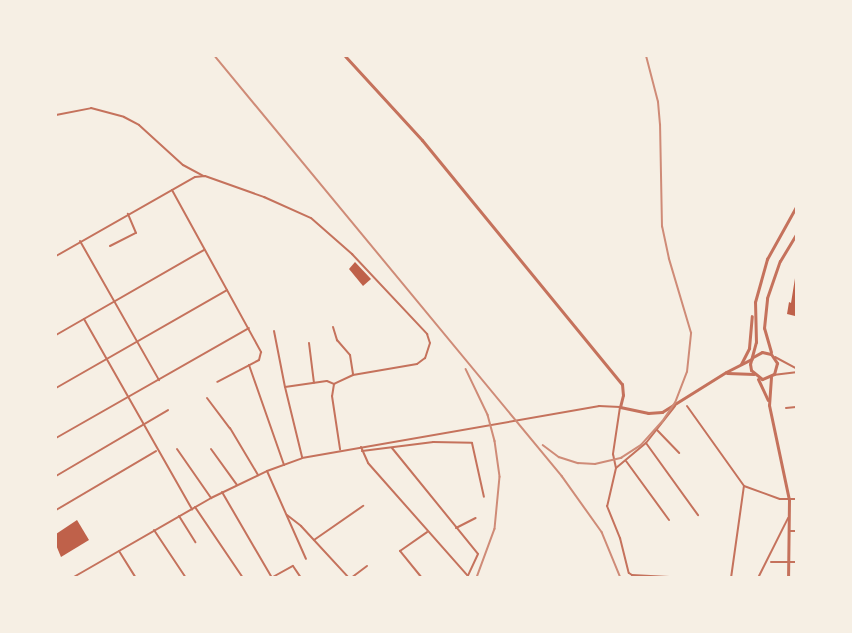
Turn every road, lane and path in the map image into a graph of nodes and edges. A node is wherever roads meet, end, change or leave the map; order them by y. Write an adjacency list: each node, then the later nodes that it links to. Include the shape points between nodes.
1 (345, 56): 43 (street, via 422,140 619,380 623,390)
2 (56, 115): 3 (street, via 91,108 124,117 144,129 183,165)
3 (205, 176): 4 (street, via 191,178); 28 (street, via 291,207 318,223 427,334 429,350 417,364)
4 (172, 189): 6 (street); 10 (street)
5 (796, 207): 14 (street, via 763,267)
6 (128, 214): 8 (street); 9 (street, via 136,233)
7 (796, 234): 22 (street, via 780,261 767,298 764,328)
8 (80, 241): 11 (street); 13 (street)
9 (110, 246)
10 (205, 250): 12 (street); 13 (street)
11 (56, 256)
12 (227, 290): 17 (street); 20 (street)
13 (114, 302): 15 (street); 20 (street)
14 (754, 312): 23 (street, via 756,342); 25 (street, via 749,348)
15 (84, 319): 19 (street); 24 (street)
16 (333, 327): 28 (street, via 337,340 350,355)
17 (249, 328): 26 (street, via 262,357); 32 (street)
18 (274, 331): 36 (street)
19 (56, 335)
20 (136, 342): 24 (street); 32 (street)
21 (309, 344): 34 (street)
22 (773, 356): 23 (street, via 762,352); 27 (street); 31 (street, via 777,366)
23 (752, 358): 25 (street); 30 (street)
24 (106, 359): 37 (street); 38 (street)
25 (741, 364): 29 (street)
26 (248, 365): 33 (street); 60 (street)
27 (796, 370): 31 (street)
28 (353, 375): 35 (street)
29 (720, 375): 30 (street, via 735,371); 41 (street)
30 (755, 376): 31 (street); 40 (street)
31 (772, 376): 40 (street)
32 (159, 380): 38 (street)
33 (217, 382)
34 (314, 383): 35 (street); 36 (street)
35 (334, 384): 55 (street, via 332,396)
36 (285, 387): 58 (street)
37 (56, 388)
38 (127, 398): 47 (street); 49 (street)
39 (207, 398): 63 (street)
40 (769, 405): 71 (street)
41 (675, 406): 43 (street, via 648,413); 48 (street)
42 (687, 406): 66 (street)
43 (620, 407): 54 (street, via 599,406 528,417); 61 (street, via 613,454)
44 (796, 407): 45 (street)
45 (786, 408)
46 (168, 410): 47 (street)
47 (142, 426): 56 (street); 64 (street)
48 (657, 430): 50 (street); 57 (street)
49 (56, 438)
50 (646, 443): 59 (street); 77 (street)
51 (211, 448): 65 (street)
52 (392, 448): 54 (street); 68 (street, via 433,442 472,443); 81 (street)
53 (177, 449): 69 (street)
54 (361, 449): 55 (street); 85 (street, via 368,463)
55 (340, 450): 58 (street)
56 (156, 451): 73 (street); 74 (street)
57 (679, 453)
58 (302, 458): 60 (street)
59 (626, 461): 61 (street); 80 (street)
60 (284, 465): 62 (street)
61 (616, 468): 103 (street, via 607,506 632,576)
62 (267, 471): 63 (street); 76 (street)
63 (258, 475): 65 (street)
64 (56, 476)
65 (237, 485): 67 (street)
66 (744, 486): 71 (street); 104 (street)
67 (222, 492): 69 (street); 94 (street)
68 (484, 497)
69 (211, 498): 73 (street)
70 (796, 499): 71 (street)
71 (789, 500): 75 (street)
72 (363, 506): 86 (street)
73 (193, 508): 78 (street); 99 (street)
74 (56, 510)
75 (790, 513): 83 (street); 105 (street)
76 (287, 515): 86 (street); 89 (street)
77 (698, 515)
78 (180, 516): 82 (street); 87 (street)
79 (476, 518): 81 (street)
80 (669, 520)
81 (456, 528): 95 (street, via 478,555)
82 (154, 530): 88 (street); 98 (street)
83 (790, 531): 84 (street); 91 (street)
84 (796, 531)
85 (427, 532): 95 (street); 102 (street, via 400,551)
86 (314, 540): 101 (street)
87 (195, 542)
88 (119, 551): 96 (street); 97 (street)
89 (306, 559)
90 (771, 562): 91 (street)
91 (789, 562): 92 (street); 106 (street)
92 (796, 562)
93 (367, 566): 101 (street)
94 (271, 577): 100 (street, via 293,566)
95 (468, 577)
96 (72, 578)
97 (136, 578)
98 (186, 578)
99 (243, 578)
100 (302, 578)
101 (350, 578)
102 (422, 578)
103 (688, 578)
104 (731, 578)
105 (758, 578)
106 (788, 578)

